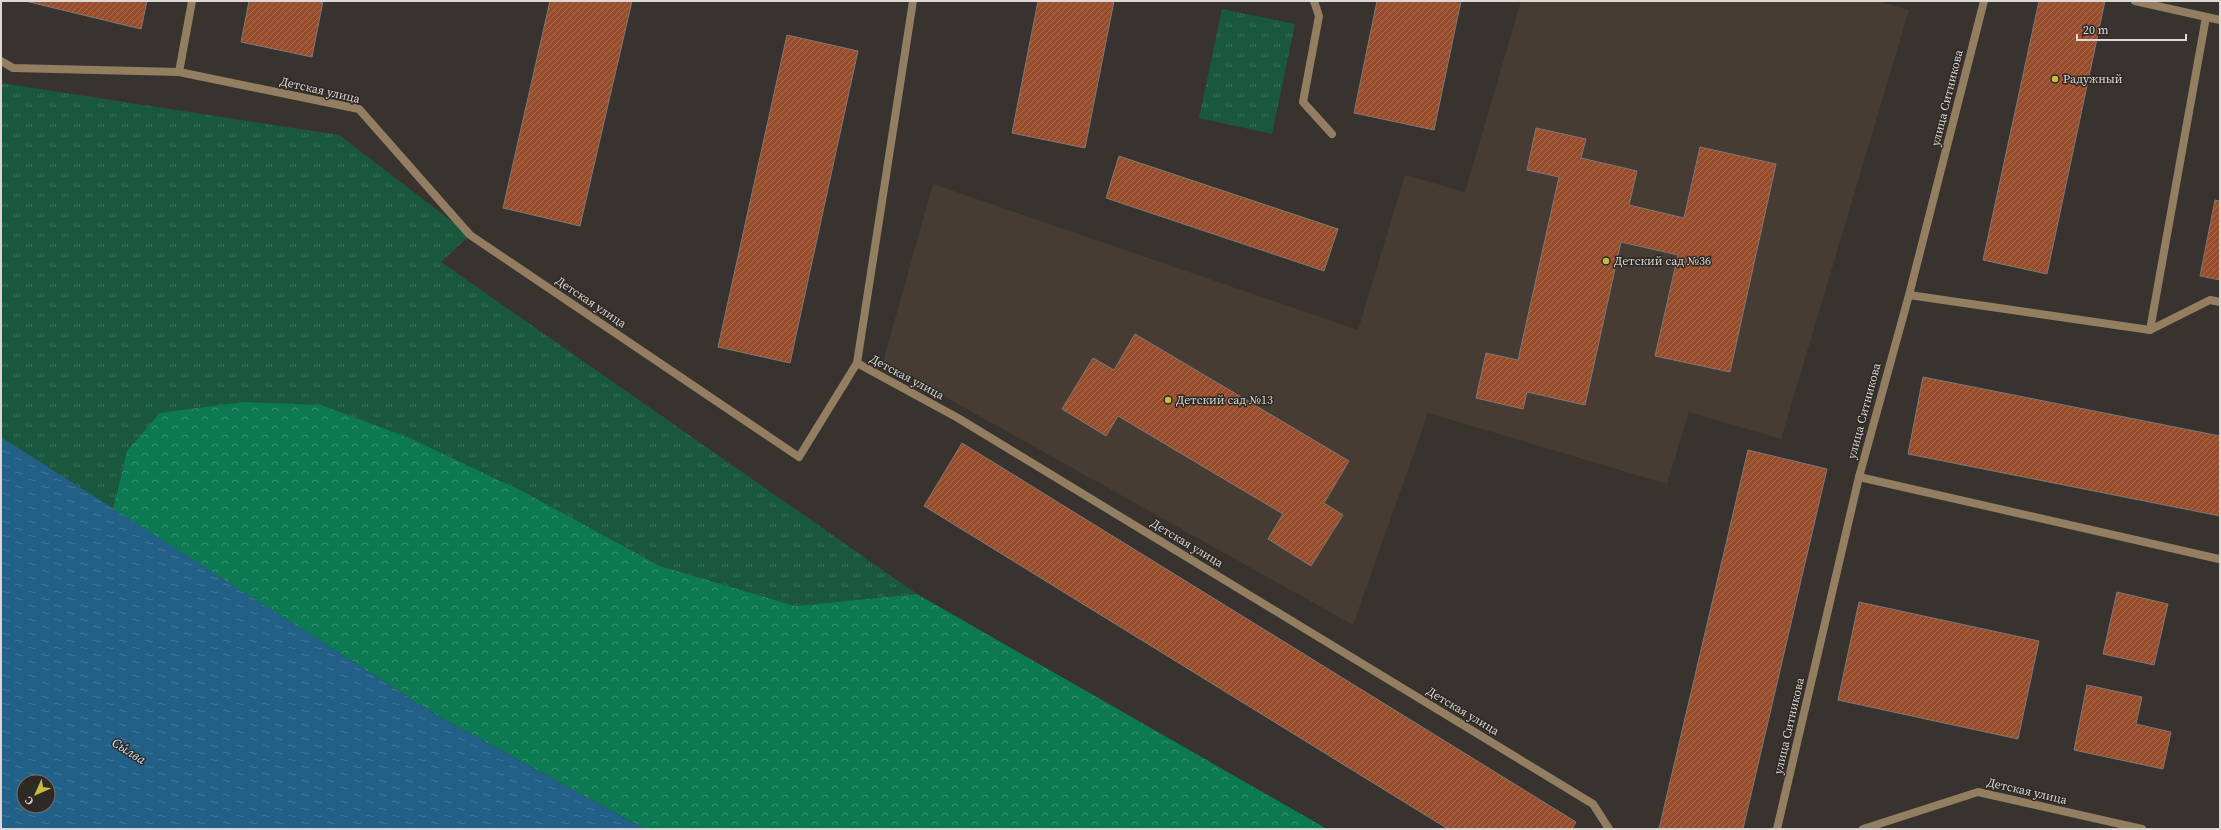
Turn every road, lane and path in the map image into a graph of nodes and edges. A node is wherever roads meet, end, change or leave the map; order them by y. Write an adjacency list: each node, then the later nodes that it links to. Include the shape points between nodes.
1 (192, 1): 9 (street)
2 (913, 1): 14 (street)
3 (1314, 1): 10 (street, via 1319,16 1303,102)
4 (1984, 1): 11 (street, улица Ситникова)
5 (2135, 1): 6 (street)
6 (2206, 17): 7 (street); 13 (street)
7 (2220, 20)
8 (1, 61): 9 (street, via 13,68)
9 (179, 72): 14 (street, Детская улица, via 359,109 470,235 799,457)
10 (1332, 134)
11 (1909, 295): 13 (street); 15 (street, улица Ситникова)
12 (2220, 302): 13 (street, via 2210,300)
13 (2150, 330)
14 (857, 363): 17 (street, Детская улица, via 965,422 1593,804)
15 (1859, 477): 16 (street); 18 (street, улица Ситникова)
16 (2219, 559)
17 (1609, 829)
18 (1777, 829)
19 (1863, 829): 20 (street, Детская улица, via 1978,792)
20 (2142, 829)

